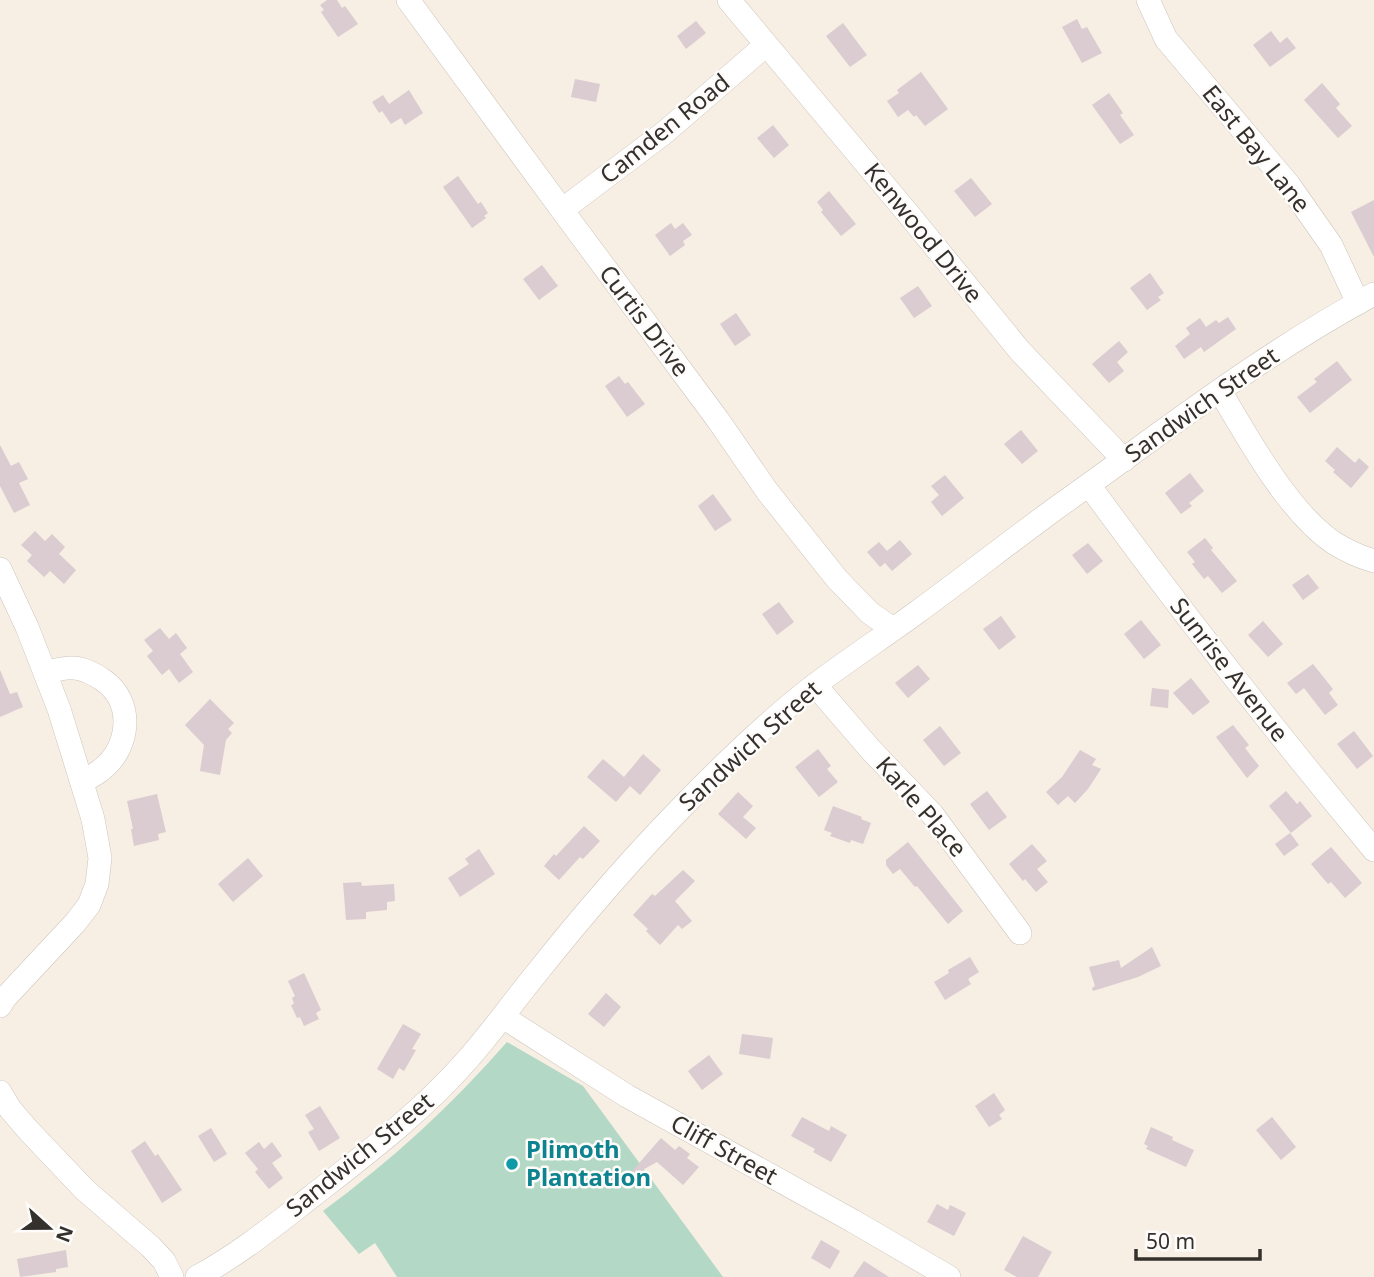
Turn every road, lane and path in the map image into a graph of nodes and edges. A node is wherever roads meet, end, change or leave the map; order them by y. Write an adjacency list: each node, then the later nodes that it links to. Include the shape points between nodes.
1 (408, 0): 5 (street, Curtis Drive)
2 (729, 0): 4 (street, Kenwood Drive)
3 (1148, 0): 6 (street, East Bay Lane, via 1166,39 1289,185)
4 (766, 45): 5 (street, Camden Road, via 664,133); 8 (street, Kenwood Drive, via 1020,351)
5 (562, 210): 12 (street, Curtis Drive, via 828,568 870,613)
6 (1366, 298): 7 (street, Sandwich Street)
7 (1220, 391): 8 (street, Sandwich Street); 10 (street, via 1277,481 1310,523 1333,542)
8 (1124, 460): 9 (street, Sandwich Street)
9 (1088, 485): 12 (street, Sandwich Street); 16 (street, Sunrise Avenue, via 1168,594)
10 (1374, 561)
11 (0, 569): 13 (street)
12 (893, 629): 14 (street, Sandwich Street)
13 (46, 672): 15 (street); 15 (street, via 74,668 97,676 113,687 125,712 125,734 114,756)
14 (816, 685): 17 (street, Karle Place, via 932,814); 19 (street, Sandwich Street, via 667,823 586,913)
15 (82, 782): 18 (street, via 100,858 97,884 75,923)
16 (1374, 850)
17 (1020, 933)
18 (0, 1006)
19 (503, 1017): 22 (street, Sandwich Street, via 444,1086 392,1132 269,1229); 23 (street, Cliff Street, via 627,1096)
20 (0, 1092): 21 (street, via 29,1131 85,1190 151,1247)
21 (172, 1277)
22 (197, 1277)
23 (949, 1277)

